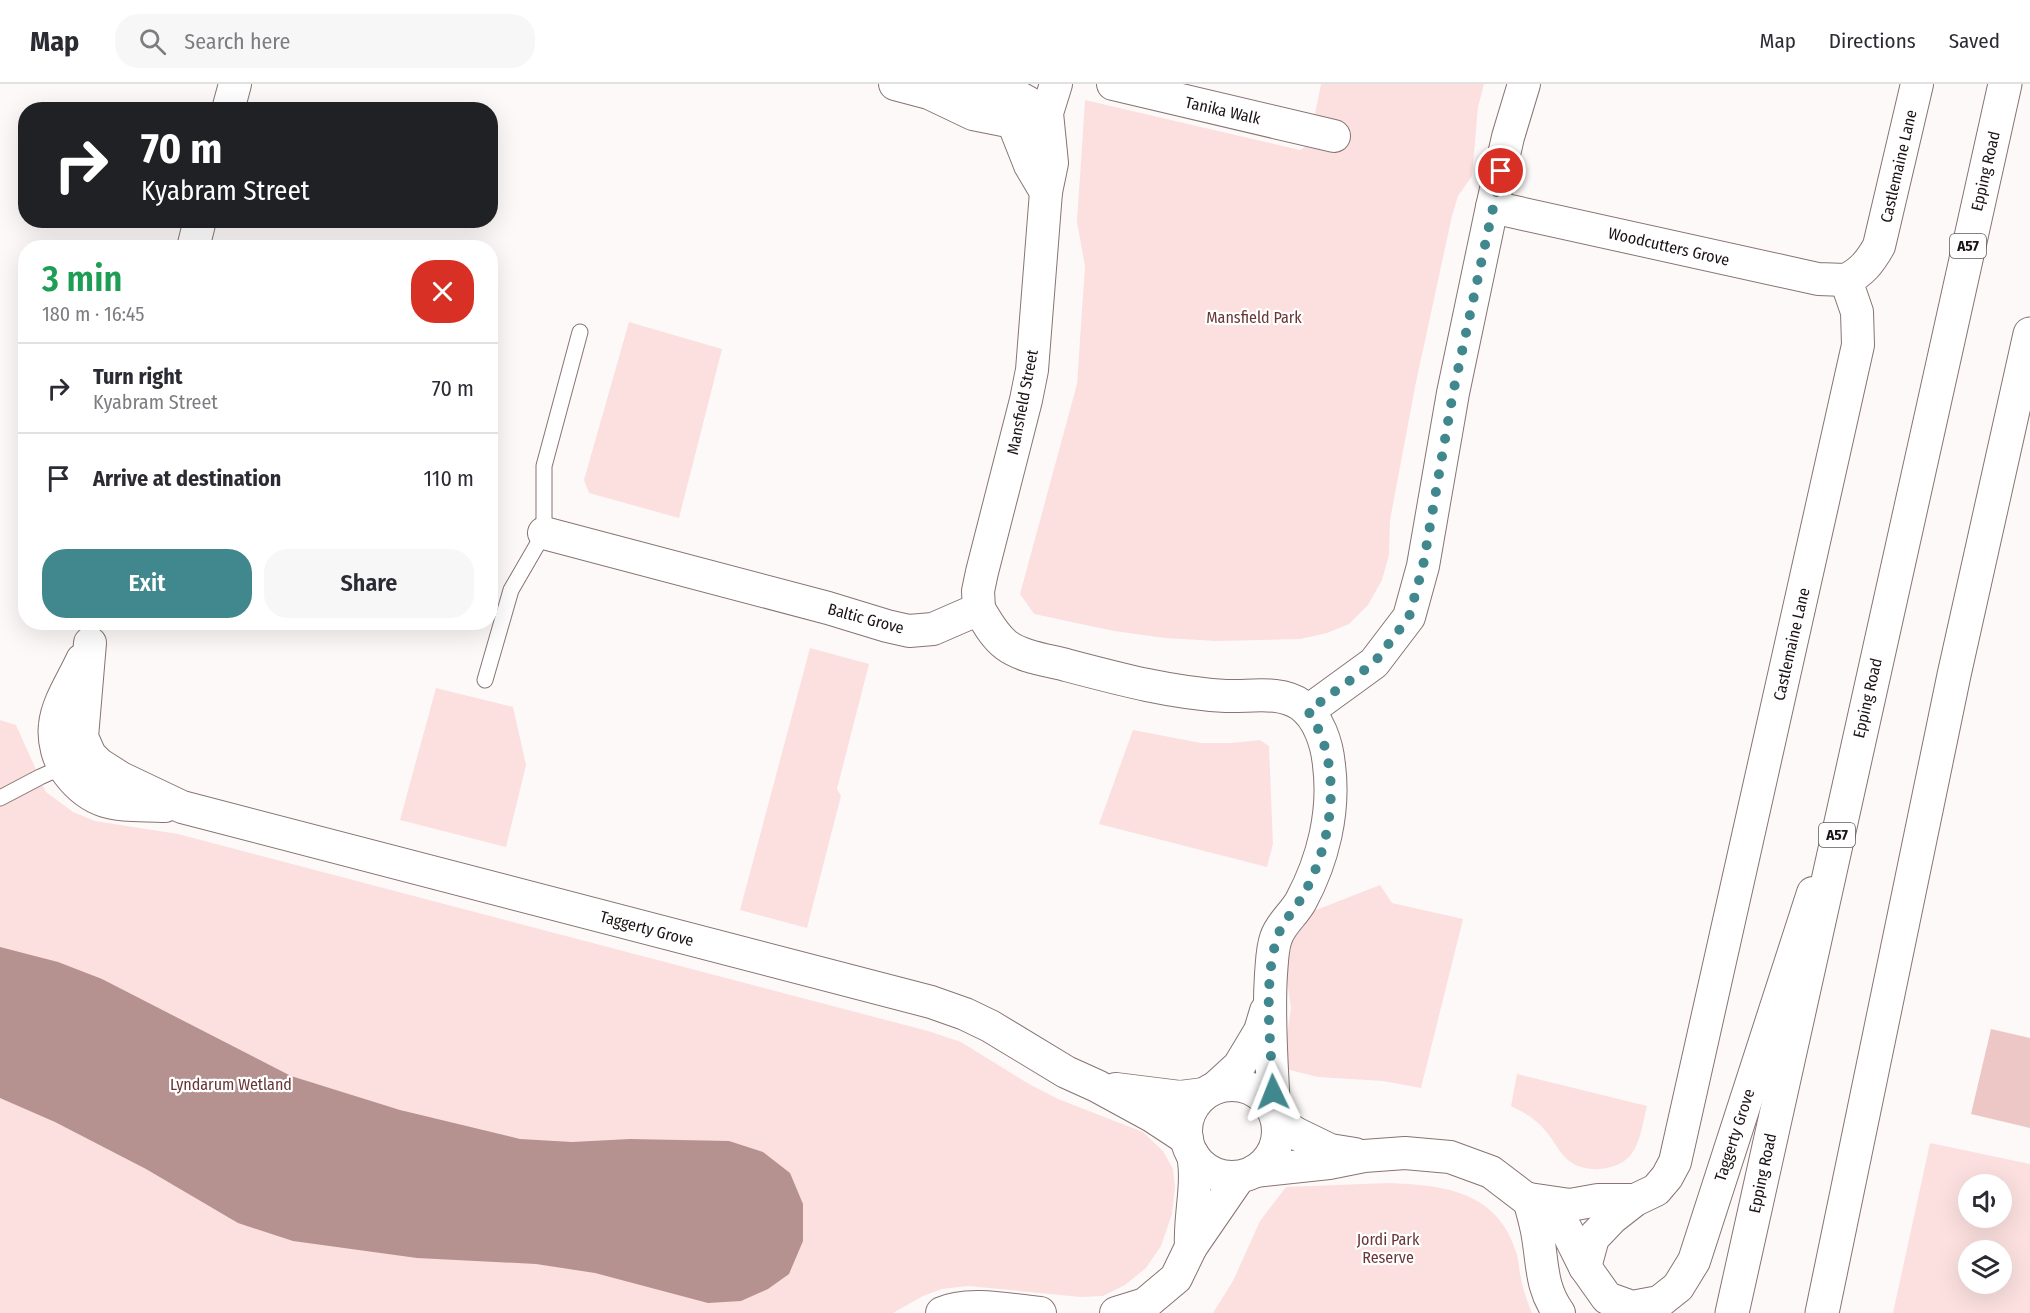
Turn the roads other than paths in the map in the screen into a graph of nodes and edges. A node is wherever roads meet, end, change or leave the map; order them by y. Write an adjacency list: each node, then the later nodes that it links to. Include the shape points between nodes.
1 (235, 84): 9 (street)
2 (895, 84): 8 (street, via 929,93 978,92)
3 (1056, 84): 10 (street, Mansfield Street)
4 (1113, 84): 11 (street, Tanika Walk)
5 (1524, 84): 13 (street)
6 (1917, 84): 14 (street, Castlemaine Lane, via 1879,246 1870,263)
7 (2005, 84): 23 (main road, Epping Road / A57)
8 (1018, 101): 10 (street); 12 (street, via 1030,165)
9 (230, 102)
10 (1047, 113): 12 (street, Mansfield Street, via 1052,163)
11 (1334, 136)
12 (1046, 192): 18 (street, Mansfield Street, via 1032,370 982,572)
13 (1492, 207): 14 (street, Woodcutters Grove, via 1818,279); 21 (street, via 1453,393 1423,566 1409,617 1374,663)
14 (1846, 280): 33 (street, Castlemaine Lane, via 1857,312 1858,345 1675,1162 1656,1190)
15 (580, 332): 17 (lane, via 544,466)
16 (2030, 334): 41 (main road, via 1954,675)
17 (544, 533): 18 (street, Baltic Grove, via 909,631 933,629); 20 (lane, via 511,590)
18 (979, 609): 21 (street, via 993,633 1025,654 1183,692 1288,699)
19 (92, 633): 22 (street, Taggerty Grove, via 55,723 56,745)
20 (485, 680)
21 (1308, 711): 25 (street, via 1318,726 1327,755 1328,815 1315,873 1276,939)
22 (77, 761): 24 (lane); 26 (street, Taggerty Grove, via 79,787 94,798 113,803 182,807 931,1002 990,1026)
23 (1848, 784): 35 (street, Taggerty Grove, via 1694,1261 1678,1287 1659,1302 1632,1307 1607,1298); 40 (main road, Epping Road / A57)
24 (0, 798)
25 (1270, 995): 27 (street, via 1260,1031 1239,1066); 28 (street)
26 (1097, 1086): 27 (street, Taggerty Grove, via 1180,1097); 29 (street, Taggerty Grove, via 1152,1116)
27 (1210, 1091): 28 (street, via 1228,1085 1248,1088 1266,1099); 29 (street, via 1189,1114 1186,1127)
28 (1276, 1116): 30 (street, Taggerty Grove, via 1297,1134 1330,1150); 31 (street, via 1278,1137 1274,1150 1266,1162)
29 (1190, 1147): 31 (street, via 1201,1165 1212,1172 1224,1176); 34 (street, via 1195,1167)
30 (1364, 1156): 31 (street, Taggerty Grove); 32 (street, Taggerty Grove, via 1405,1153 1450,1157 1491,1172)
31 (1246, 1174): 34 (street, via 1235,1183)
32 (1529, 1199): 33 (street, via 1570,1205); 35 (street, Taggerty Grove, via 1566,1229); 39 (street, via 1538,1232 1541,1271 1550,1301)
33 (1635, 1200): 35 (street, Castlemaine Lane, via 1593,1238)
34 (1191, 1247): 38 (street, via 1176,1278 1145,1304)
35 (1585, 1267)
36 (942, 1313): 37 (street, via 979,1307)
37 (1040, 1313)
38 (1116, 1313)
39 (1559, 1313)
40 (1731, 1313)
41 (1822, 1313)

